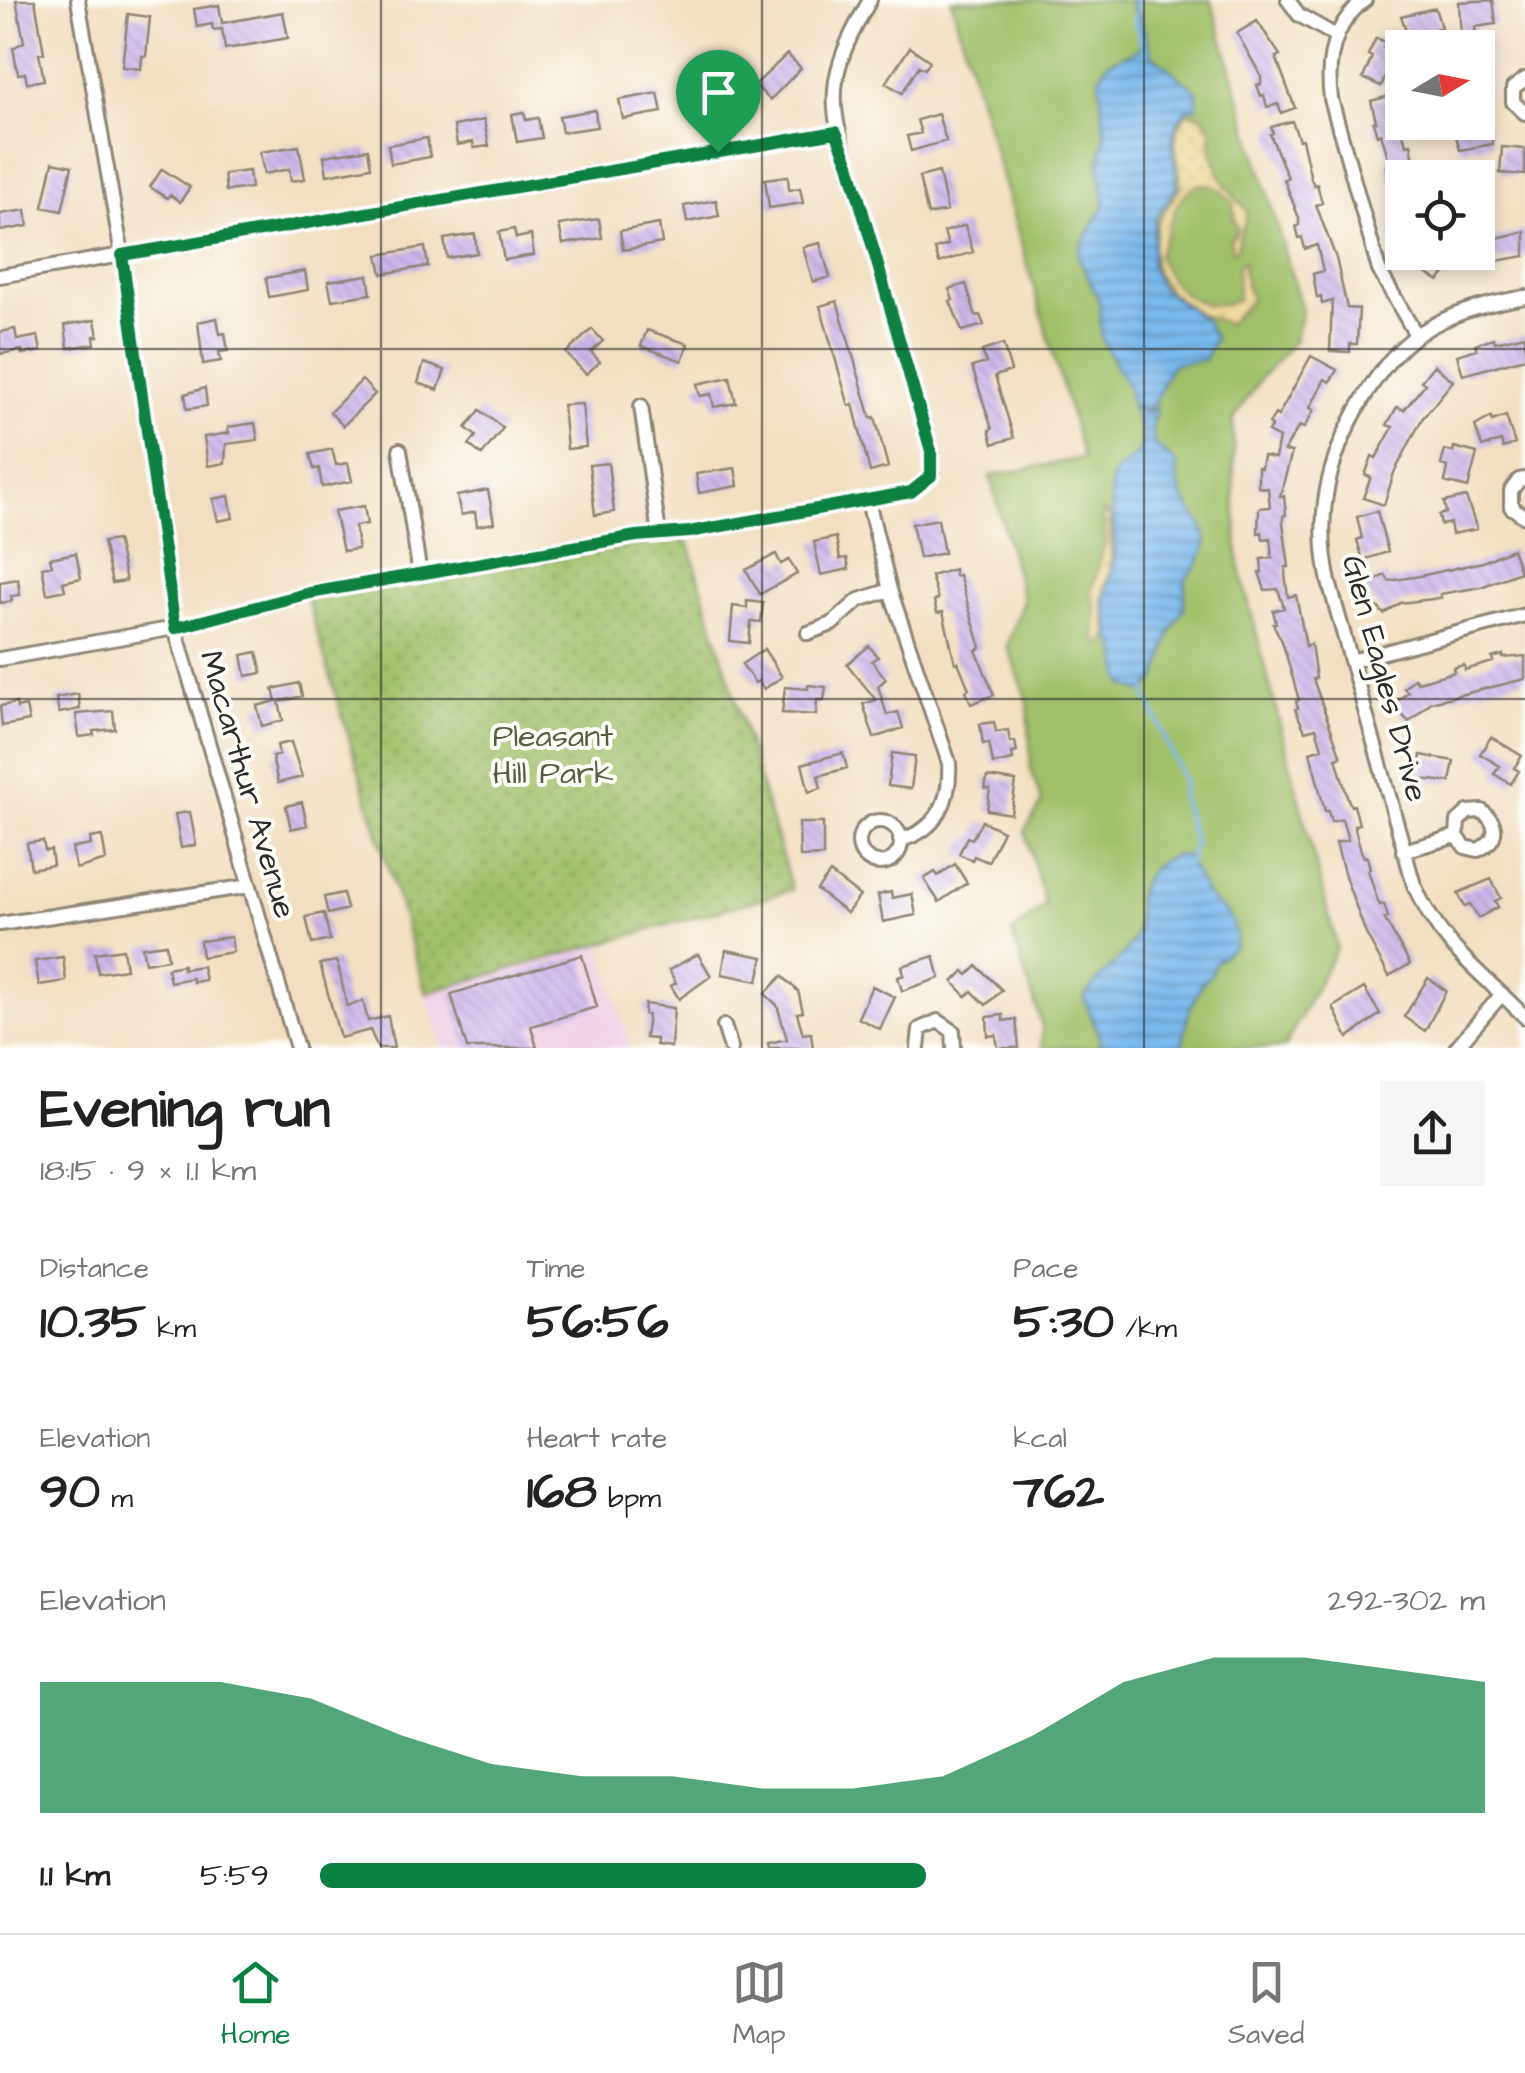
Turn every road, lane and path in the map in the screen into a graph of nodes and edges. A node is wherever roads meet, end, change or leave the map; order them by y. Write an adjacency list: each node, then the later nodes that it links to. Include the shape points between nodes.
1 (78, 0): 9 (street, Macarthur Avenue)
2 (870, 0): 8 (street, via 836,70)
3 (1288, 0): 5 (street)
4 (1355, 3): 5 (street)
5 (1336, 36): 12 (street, via 1331,99 1379,270)
6 (1525, 79): 7 (street, via 1514,88 1513,102)
7 (1525, 113)
8 (836, 132): 9 (street); 16 (street, via 931,451 931,476 911,492)
9 (122, 255): 10 (street); 22 (street, Macarthur Avenue)
10 (0, 276)
11 (1525, 297): 12 (street, via 1471,308)
12 (1416, 335): 25 (street, Glen Eagles Drive, via 1387,363 1354,413 1325,490 1325,562)
13 (641, 406): 18 (street)
14 (400, 450): 19 (street)
15 (1525, 480): 17 (street, via 1511,491 1511,507)
16 (868, 501): 18 (street); 20 (street)
17 (1525, 517)
18 (658, 534): 19 (street)
19 (420, 574): 22 (street, via 310,593)
20 (890, 590): 23 (street, via 860,600 832,624); 27 (street, via 950,774 941,813)
21 (1525, 614): 25 (street)
22 (175, 628): 24 (street); 29 (street, Macarthur Avenue)
23 (808, 633)
24 (0, 658)
25 (1351, 661): 28 (street, Glen Eagles Drive)
26 (1457, 836): 28 (street)
27 (900, 840)
28 (1402, 850): 31 (street, Glen Eagles Drive, via 1442,936)
29 (250, 886): 30 (street); 34 (street, Macarthur Avenue)
30 (0, 924)
31 (1502, 994): 32 (street, Glen Eagles Drive); 38 (street)
32 (1525, 1017)
33 (724, 1026): 35 (street)
34 (297, 1048)
35 (731, 1048)
36 (918, 1048): 37 (street, via 920,1028 938,1021 953,1030)
37 (954, 1048)
38 (1456, 1048)

